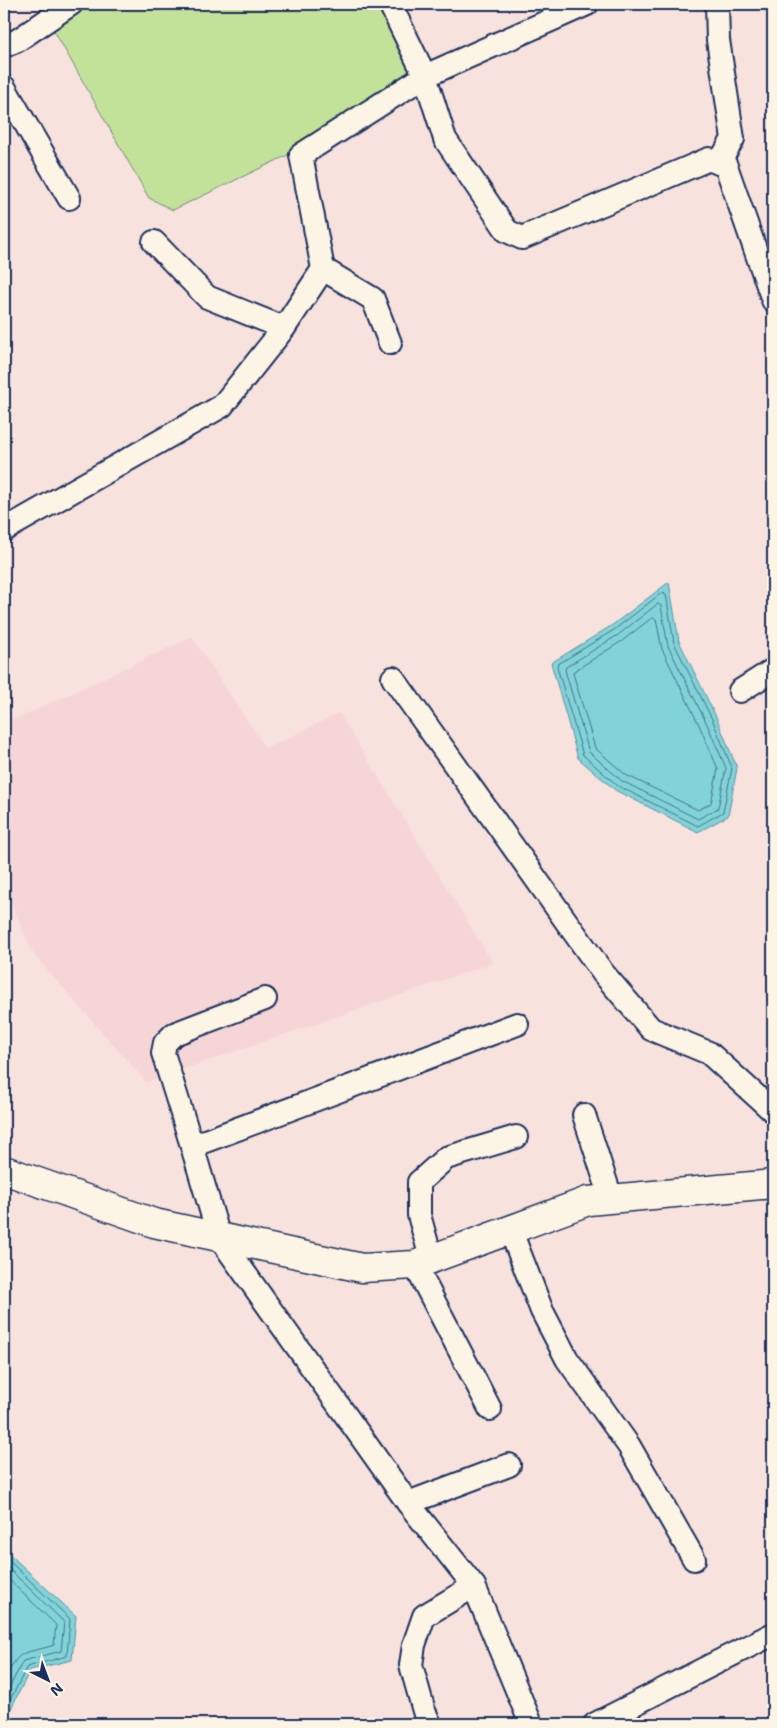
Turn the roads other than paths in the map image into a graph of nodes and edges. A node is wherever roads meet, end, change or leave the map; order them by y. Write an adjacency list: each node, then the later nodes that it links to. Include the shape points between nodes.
1 (71, 4): 5 (street)
2 (390, 4): 6 (street)
3 (587, 4): 6 (street)
4 (717, 4): 8 (street, via 718,40 733,139)
5 (4, 46)
6 (425, 76): 8 (street, via 445,140 507,231 522,238 709,159); 11 (street, via 301,155)
7 (4, 87): 9 (street)
8 (718, 163): 12 (street, via 726,166)
9 (69, 198)
10 (154, 242): 13 (street, via 207,297)
11 (323, 269): 13 (street); 14 (street, via 373,299)
12 (773, 300)
13 (284, 328): 15 (street, via 222,406)
14 (390, 343)
15 (4, 530)
16 (773, 670): 18 (street)
17 (393, 678): 21 (street, via 604,973 651,1029 709,1053)
18 (740, 691)
19 (265, 999): 24 (street, via 174,1034 165,1043 163,1053)
20 (517, 1024): 24 (street)
21 (773, 1111)
22 (584, 1115): 27 (street)
23 (516, 1137): 30 (street, via 446,1158 419,1182)
24 (192, 1146): 29 (street)
25 (4, 1170): 29 (street, via 154,1223)
26 (773, 1184): 27 (street)
27 (611, 1198): 28 (street, via 588,1201)
28 (510, 1229): 30 (street); 34 (street, via 542,1311 567,1359 630,1446)
29 (219, 1237): 30 (street, via 362,1268); 33 (street)
30 (423, 1261): 31 (street)
31 (490, 1409)
32 (509, 1465): 33 (street)
33 (408, 1503): 35 (street)
34 (694, 1559)
35 (474, 1586): 37 (street, via 424,1616 414,1645 411,1665); 38 (street)
36 (773, 1634): 39 (street)
37 (430, 1724)
38 (530, 1724)
39 (595, 1724)

